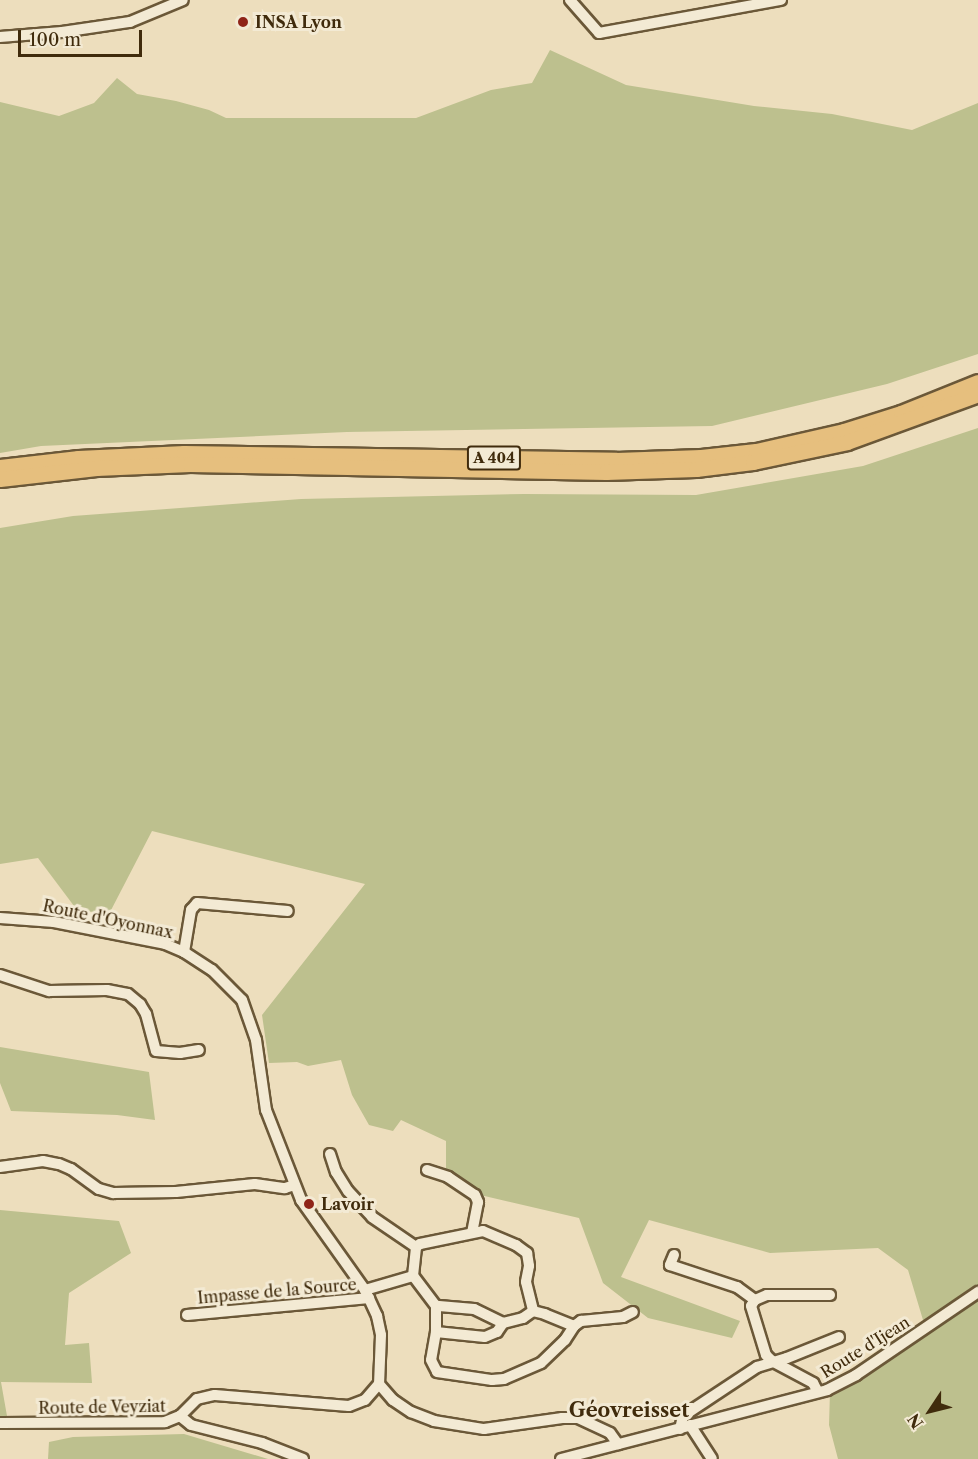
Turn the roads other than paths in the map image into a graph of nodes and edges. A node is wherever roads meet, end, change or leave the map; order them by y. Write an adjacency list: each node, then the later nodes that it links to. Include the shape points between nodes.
1 (183, 0): 4 (street, via 130,22)
2 (570, 0): 3 (street, via 599,33)
3 (781, 0)
4 (0, 37)
5 (978, 382): 7 (highway, A 404, via 844,431 756,451 701,457 616,460 184,453 78,458)
6 (978, 394): 8 (highway, A 404, via 847,442 785,457 705,468 606,472 179,465 96,468)
7 (0, 467)
8 (0, 479)
9 (288, 911): 11 (street, via 197,903 191,910)
10 (0, 918): 11 (street, Route d'Oyonnax, via 54,922 127,935)
11 (184, 952): 17 (street, Route d'Oyonnax, via 226,983 247,1011 256,1040 266,1110)
12 (0, 975): 13 (street, via 49,991 107,990 128,994 146,1014 156,1052)
13 (200, 1050)
14 (330, 1154): 19 (street, via 348,1191 372,1217)
15 (0, 1167): 17 (street, via 43,1161 59,1164 99,1189 113,1192)
16 (426, 1170): 18 (street, via 448,1177 475,1195 478,1202)
17 (295, 1185): 23 (street, Route d'Oyonnax, via 311,1217)
18 (472, 1232): 19 (street); 27 (street, via 487,1232 527,1253 526,1282)
19 (416, 1247): 21 (street)
20 (674, 1255): 25 (street, via 670,1265 737,1287)
21 (413, 1276): 23 (street, Impasse de la Source); 26 (street)
22 (978, 1292): 36 (street, Route d'Ijean, via 856,1375)
23 (367, 1294): 29 (street, Impasse de la Source); 35 (street, Route d'Oyonnax, via 381,1335)
24 (830, 1295): 25 (street, via 767,1295)
25 (755, 1300): 34 (street, via 751,1306 762,1347)
26 (436, 1306): 30 (street, via 474,1310); 32 (street)
27 (533, 1311): 30 (street); 31 (street)
28 (633, 1312): 31 (street)
29 (187, 1315)
30 (503, 1323): 32 (street, via 497,1332 485,1337)
31 (574, 1326): 32 (street, via 541,1363 517,1375 492,1380 434,1371 431,1360)
32 (436, 1332)
33 (839, 1337): 34 (street)
34 (772, 1361): 36 (street, via 813,1383); 39 (street, via 747,1372 683,1416)
35 (379, 1384): 37 (street, via 364,1400 349,1406 214,1395 197,1399); 40 (street, via 393,1400 434,1421 500,1429 578,1418 610,1433)
36 (818, 1392): 39 (street, Route d'Ijean)
37 (180, 1416): 38 (street, Route de Veyziat, via 165,1422); 41 (street, Route de Veyziat, via 191,1425 262,1443)
38 (0, 1423)
39 (685, 1427): 40 (street); 43 (street)
40 (618, 1444): 42 (street)
41 (303, 1459)
42 (561, 1459)
43 (711, 1459)

